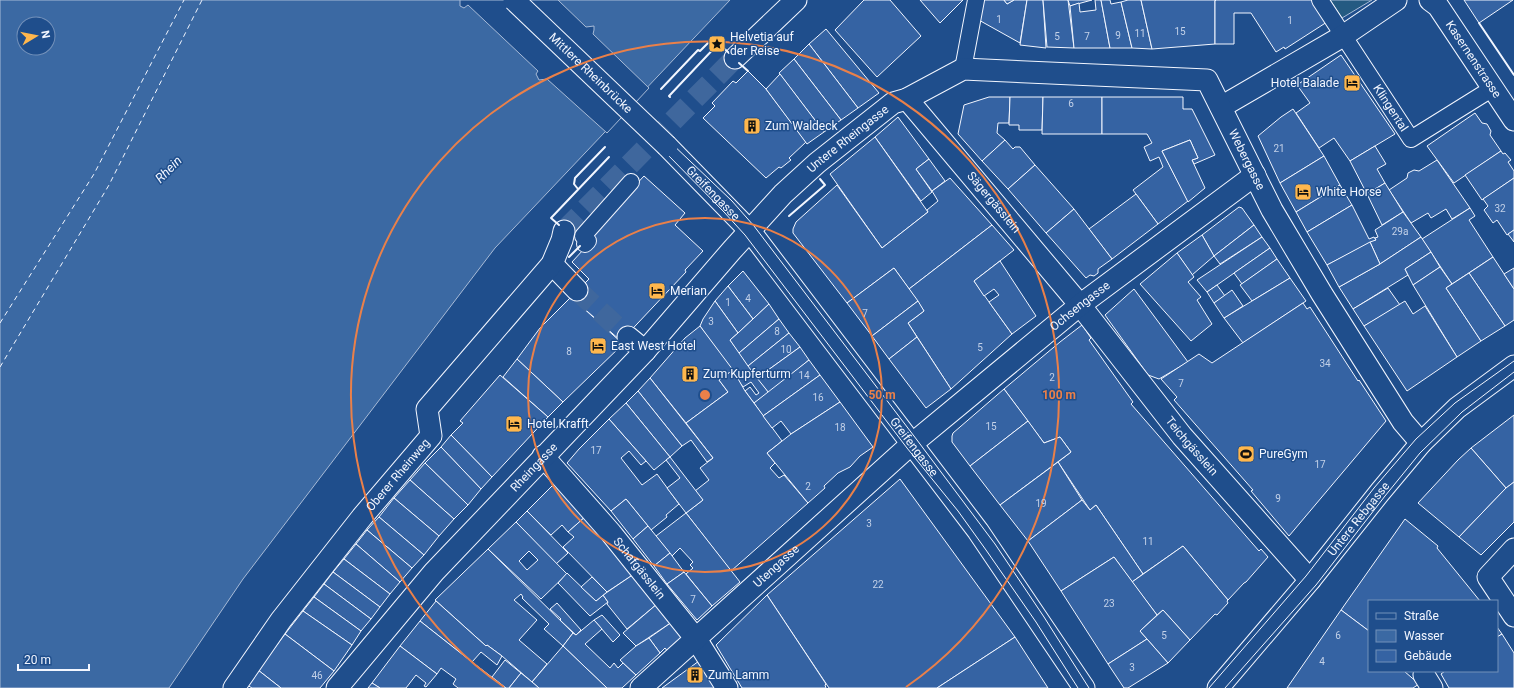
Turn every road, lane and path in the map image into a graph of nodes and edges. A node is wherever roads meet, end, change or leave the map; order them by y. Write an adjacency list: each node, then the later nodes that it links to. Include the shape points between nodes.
1 (514, 0): 14 (street, Mittlere Rheinbrücke, bridge)
2 (796, 0): 8 (street)
3 (976, 0): 9 (street)
4 (1320, 0): 7 (street, Klingental)
5 (1396, 0): 7 (street)
6 (1430, 0): 10 (street, Kasernenstrasse, via 1438,6)
7 (1343, 36): 10 (street, Klingental, via 1411,139); 12 (street)
8 (735, 58)
9 (963, 70): 11 (street, Untere Rheingasse); 12 (street, Webergasse, via 1208,80)
10 (1493, 88): 13 (street, Kasernenstrasse)
11 (907, 99): 18 (street, Untere Rheingasse, via 893,103 817,163 783,194); 22 (street, Sägergässlein)
12 (1221, 107): 15 (street, Webergasse)
13 (1514, 120)
14 (667, 146): 18 (street, Greifengasse)
15 (1254, 174): 22 (street, Ochsengasse); 26 (street, Webergasse, via 1272,210 1322,294 1403,422)
16 (631, 182): 19 (street, via 583,236 588,241)
17 (564, 231): 20 (street, Oberer Rheinweg)
18 (750, 231): 24 (street, Rheingasse); 27 (street, Greifengasse)
19 (585, 244)
20 (552, 264): 21 (street); 33 (street, Oberer Rheinweg, via 428,409 431,436 362,517 281,620)
21 (577, 290)
22 (1080, 306): 27 (street, Ochsengasse); 30 (street, Teichgässlein, via 1182,436)
23 (628, 337): 24 (street)
24 (645, 351): 28 (street, Rheingasse)
25 (1514, 366): 26 (street, Untere Rebgasse, via 1457,408)
26 (1421, 443): 30 (street, Untere Rebgasse)
27 (912, 444): 32 (street, Utengasse); 37 (street, Greifengasse, via 978,531)
28 (543, 456): 32 (street, Schafgässlein, via 611,533); 34 (street, Rheingasse, via 434,572)
29 (1514, 549): 31 (street, via 1488,578)
30 (1310, 580): 38 (street, Untere Rebgasse)
31 (1514, 616)
32 (696, 640): 35 (street, Utengasse); 36 (street, Schafgässlein)
33 (234, 688)
34 (337, 688)
35 (641, 688)
36 (727, 688)
37 (1084, 688)
38 (1218, 688)

